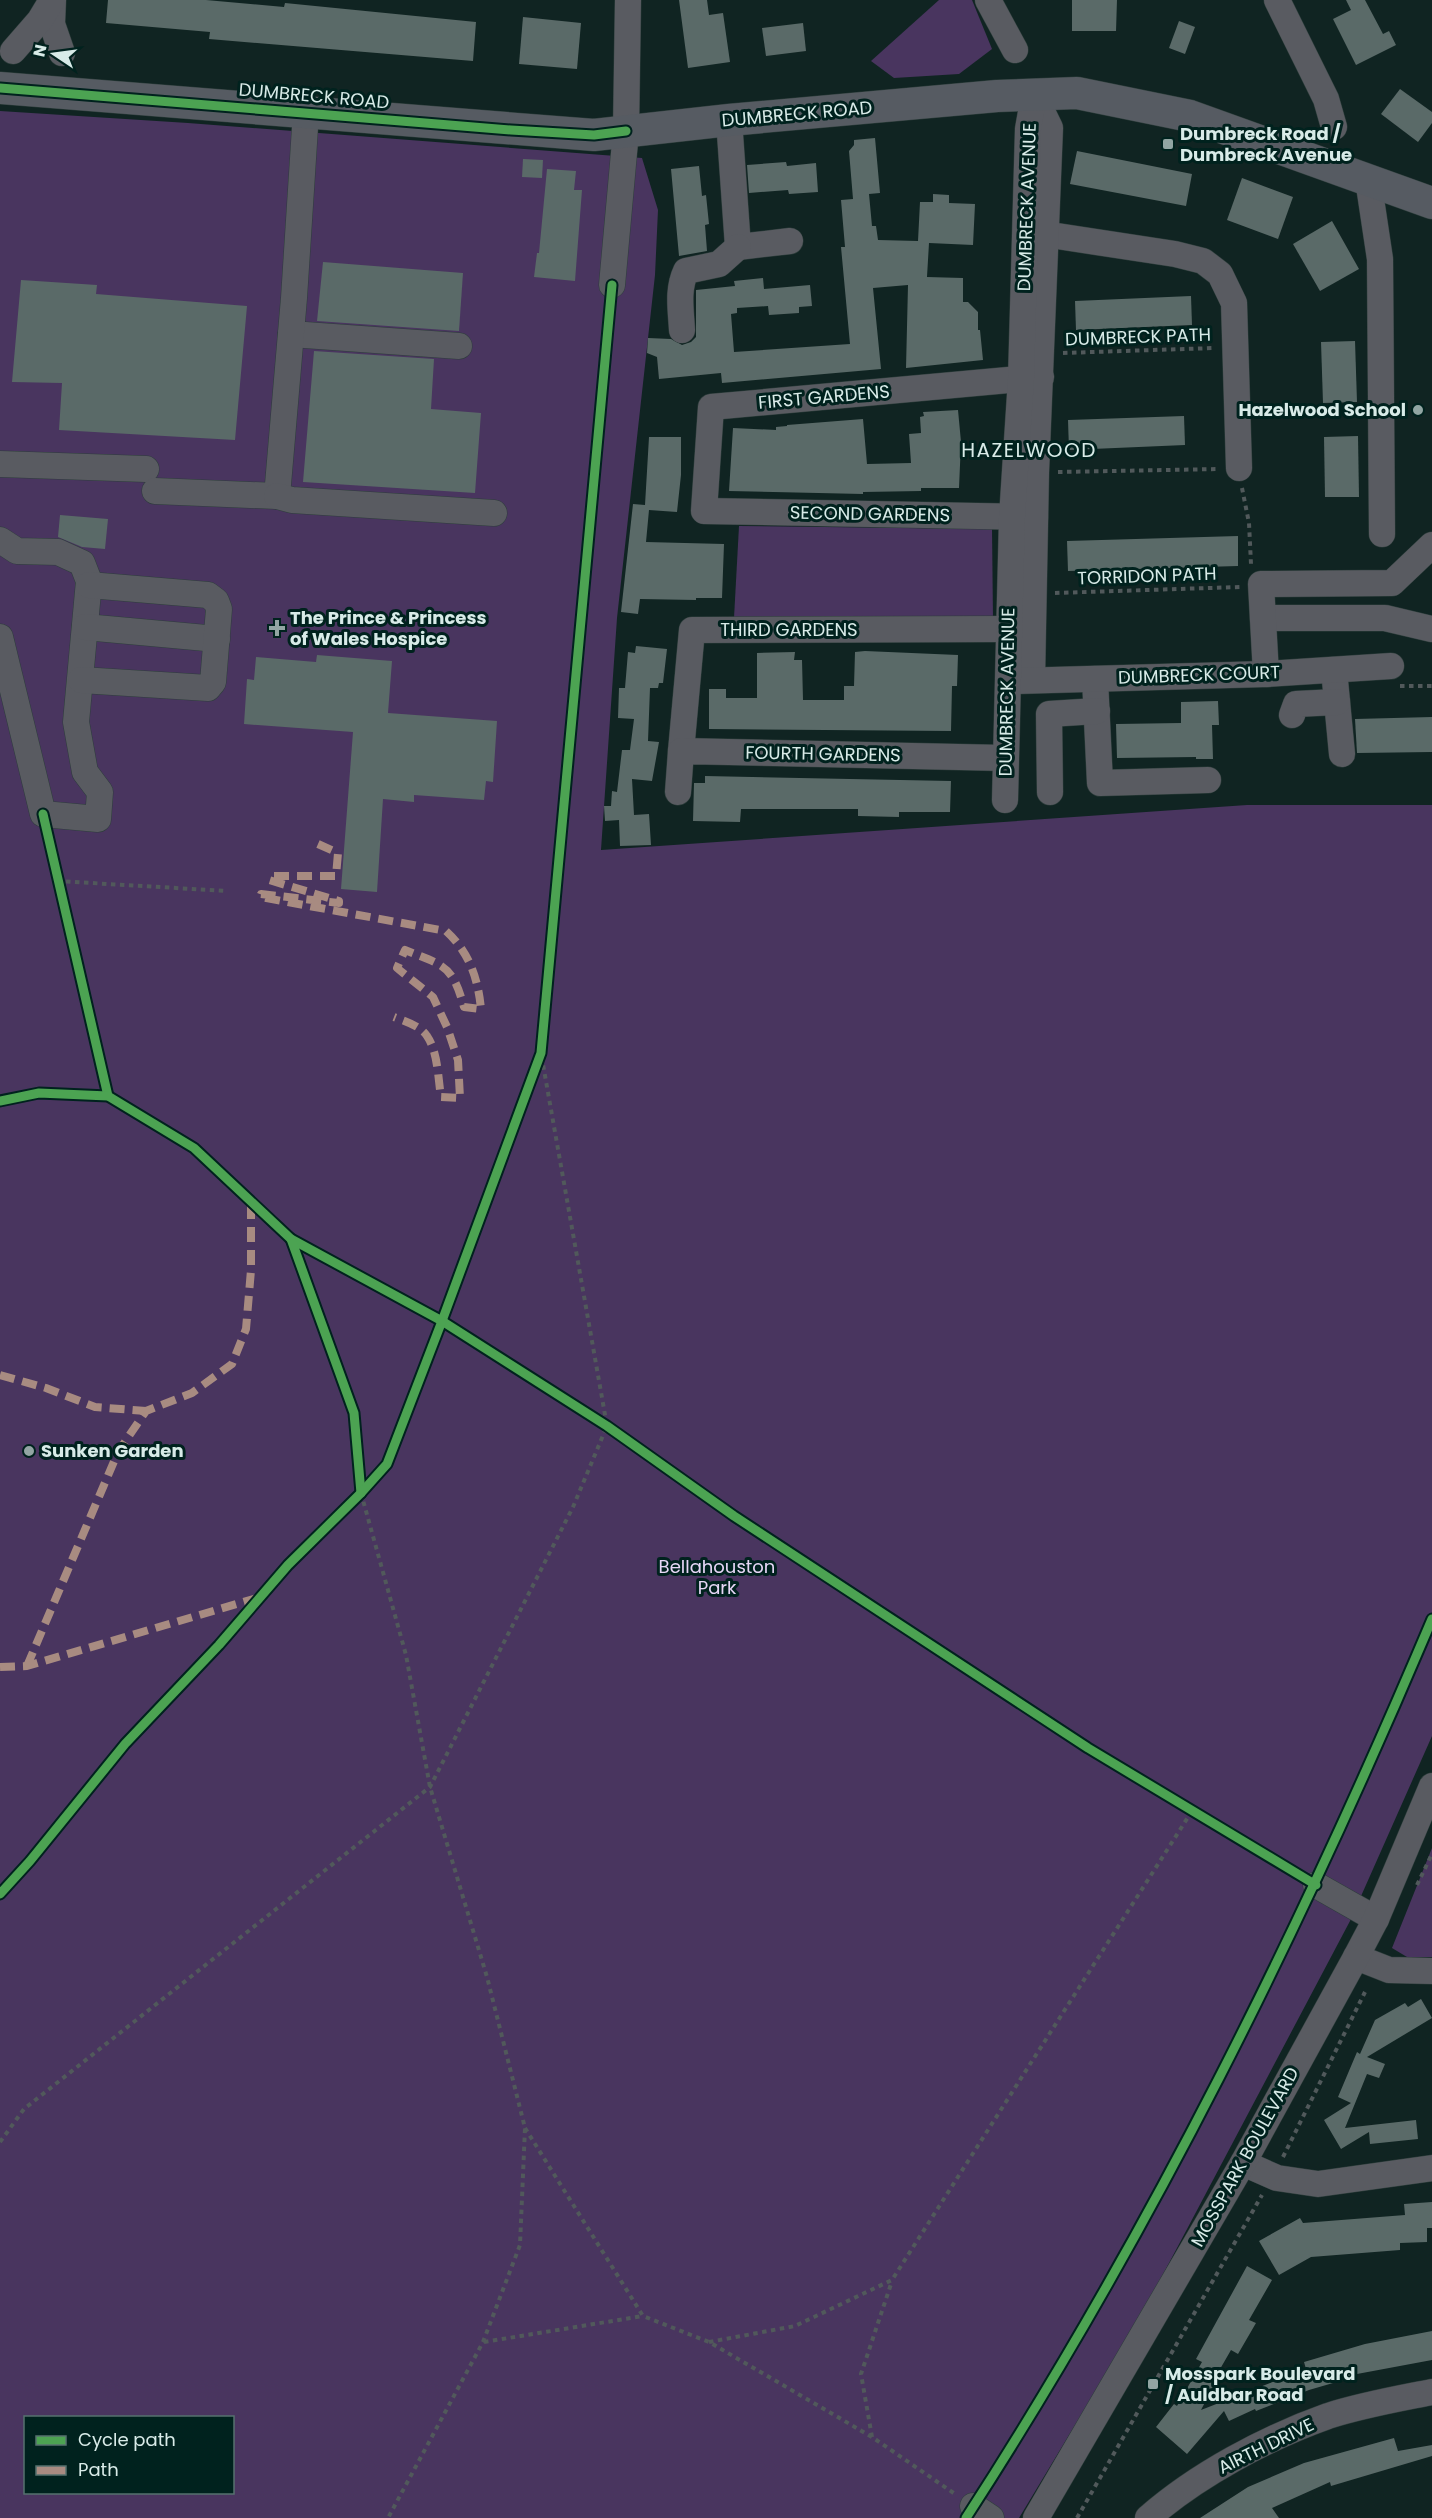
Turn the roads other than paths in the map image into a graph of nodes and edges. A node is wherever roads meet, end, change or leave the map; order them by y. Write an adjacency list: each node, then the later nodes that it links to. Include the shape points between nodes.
1 (52, 0): 6 (street); 7 (street, via 52,24)
2 (628, 0): 13 (street)
3 (988, 0): 5 (street)
4 (1277, 0): 12 (street, via 1326,99)
5 (1014, 50)
6 (13, 51)
7 (62, 53)
8 (0, 88): 10 (main road, DUMBRECK ROAD)
9 (1034, 95): 11 (main road, DUMBRECK ROAD); 14 (main road, DUMBRECK ROAD, via 1077,93 1190,116); 17 (street, DUMBRECK AVENUE, via 1050,128)
10 (306, 112): 13 (main road, DUMBRECK ROAD, via 594,135); 22 (street)
11 (729, 120): 13 (main road, DUMBRECK ROAD); 19 (street)
12 (1334, 127)
13 (626, 131): 20 (street)
14 (1368, 179): 15 (main road, DUMBRECK ROAD); 16 (main road, DUMBRECK ROAD); 31 (street, via 1380,259)
15 (1432, 194)
16 (1432, 202)
17 (1036, 232): 24 (street, DUMBRECK AVENUE); 26 (street, via 1175,254 1212,266 1220,273 1234,303)
18 (790, 242): 19 (street)
19 (738, 247): 21 (street, via 719,264 686,271 680,295)
20 (612, 285)
21 (682, 330)
22 (291, 334): 23 (street); 27 (street)
23 (459, 346)
24 (1034, 370): 28 (street, FIRST GARDENS, via 711,407); 30 (street, DUMBRECK AVENUE); 30 (street, DUMBRECK AVENUE, via 1036,473)
25 (0, 464): 27 (street)
26 (1239, 468)
27 (277, 496): 29 (street)
28 (704, 511): 30 (street, SECOND GARDENS)
29 (494, 513)
30 (1023, 517): 38 (street, DUMBRECK AVENUE); 46 (street, DUMBRECK AVENUE, via 1033,593)
31 (1382, 534)
32 (0, 540): 34 (street, via 17,550 58,552 82,563)
33 (1432, 545): 35 (street, via 1392,583 1257,585)
34 (89, 585): 36 (street); 40 (street, via 208,595 219,609)
35 (1263, 618): 37 (street, via 1385,618); 43 (street)
36 (86, 627): 40 (street); 45 (street)
37 (1432, 628)
38 (1008, 629): 47 (street, DUMBRECK AVENUE); 52 (street, THIRD GARDENS, via 692,630)
39 (0, 637): 51 (street)
40 (217, 639): 45 (street, via 213,682 208,688)
41 (1391, 666): 42 (street, DUMBRECK COURT)
42 (1334, 670): 43 (street, DUMBRECK COURT); 48 (street)
43 (1266, 674): 44 (street, DUMBRECK COURT)
44 (1095, 679): 46 (street, DUMBRECK COURT); 49 (street)
45 (81, 680): 51 (street, via 76,722 85,772 100,792 98,819 43,814)
46 (1032, 680): 47 (street, DUMBRECK COURT)
47 (1006, 682): 54 (street, DUMBRECK AVENUE)
48 (1337, 702): 50 (street, via 1296,704); 53 (street)
49 (1097, 711): 55 (street, via 1100,783); 57 (street, via 1049,714)
50 (1292, 715)
51 (10, 729)
52 (681, 751): 54 (street, FOURTH GARDENS); 56 (street)
53 (1342, 754)
54 (1005, 758): 58 (street, DUMBRECK AVENUE)
55 (1208, 780)
56 (678, 792)
57 (1050, 792)
58 (1005, 800)
59 (1432, 1786): 61 (street, MOSSPARK BOULEVARD)
60 (1316, 1885): 61 (street)
61 (1376, 1919): 62 (street, MOSSPARK BOULEVARD)
62 (1356, 1957): 63 (street, via 1389,1970); 64 (street, MOSSPARK BOULEVARD)
63 (1432, 1971)
64 (1243, 2163): 65 (street, via 1277,2178 1318,2184); 67 (street, MOSSPARK BOULEVARD)
65 (1432, 2168)
66 (1432, 2392): 68 (street, AIRTH DRIVE, via 1340,2413 1285,2433 1201,2478)
67 (1036, 2518)
68 (1148, 2518)

